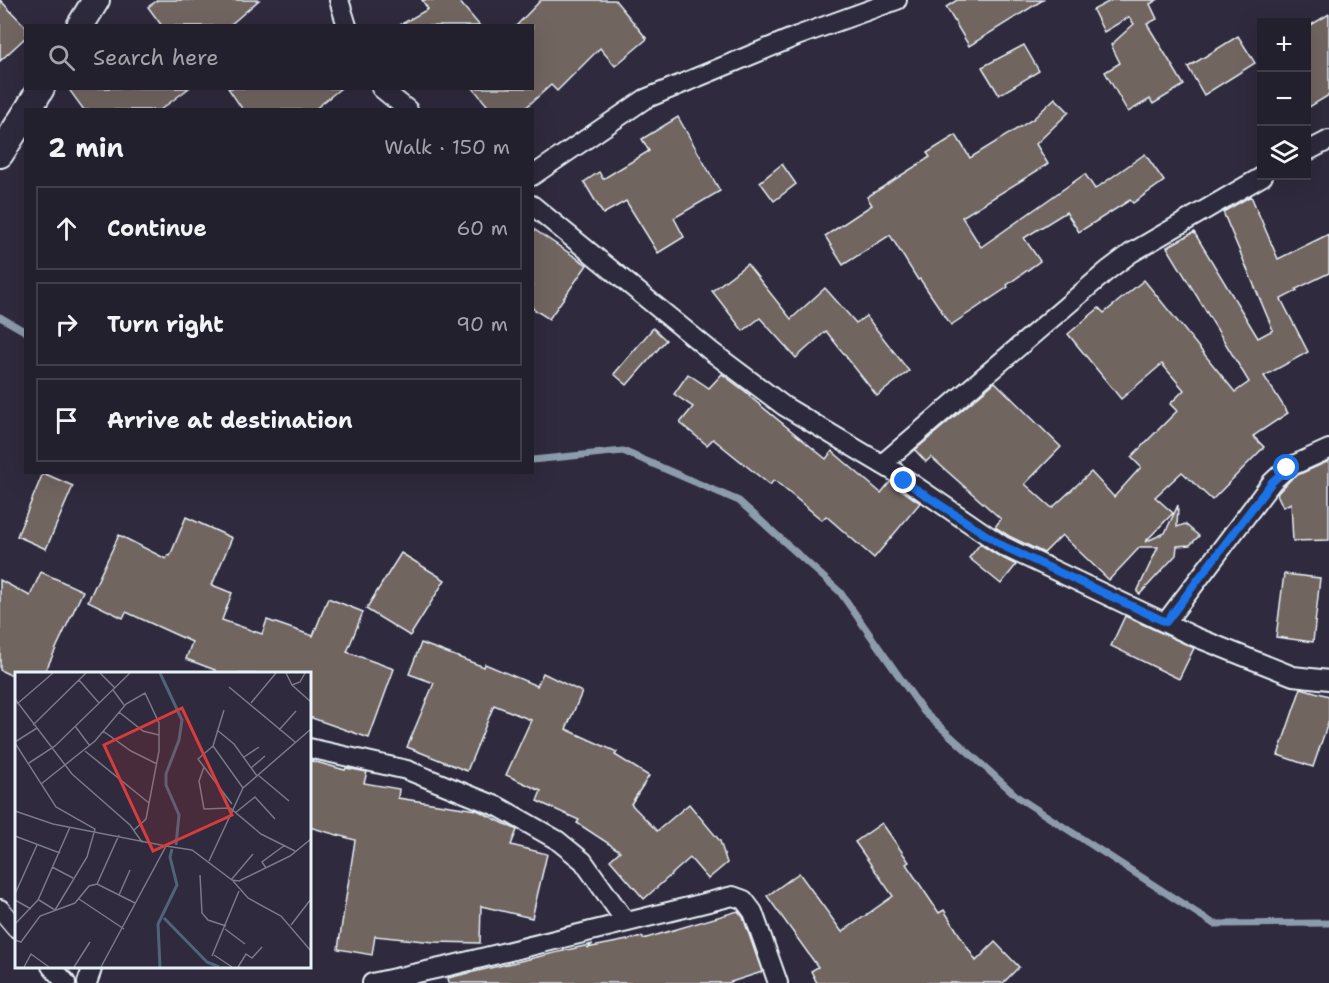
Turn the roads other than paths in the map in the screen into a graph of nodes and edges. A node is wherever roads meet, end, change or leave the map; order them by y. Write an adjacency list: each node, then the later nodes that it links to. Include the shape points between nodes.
1 (96, 0): 4 (street)
2 (339, 0): 5 (street)
3 (897, 0): 14 (street, via 645,99)
4 (81, 24)
5 (346, 24)
6 (40, 90): 8 (street)
7 (383, 90): 9 (street)
8 (29, 108)
9 (406, 108)
10 (24, 116): 13 (street)
11 (1329, 140): 12 (street)
12 (1311, 149)
13 (0, 153)
14 (534, 175)
15 (1257, 180): 18 (street, via 1107,271)
16 (534, 206): 18 (street, via 783,406)
17 (1329, 449): 19 (street, via 1287,468 1272,482)
18 (882, 464): 19 (street, via 1003,546)
19 (1166, 622): 20 (street, via 1293,676)
20 (1329, 680)
21 (310, 748): 23 (street, via 407,770 499,807 557,840 583,861)
22 (0, 909): 24 (street)
23 (626, 922): 29 (street); 30 (street, via 733,896 744,900 753,912)
24 (15, 927)
25 (53, 968): 27 (street)
26 (92, 968): 28 (street)
27 (66, 983)
28 (87, 983)
29 (372, 983)
30 (778, 983)

